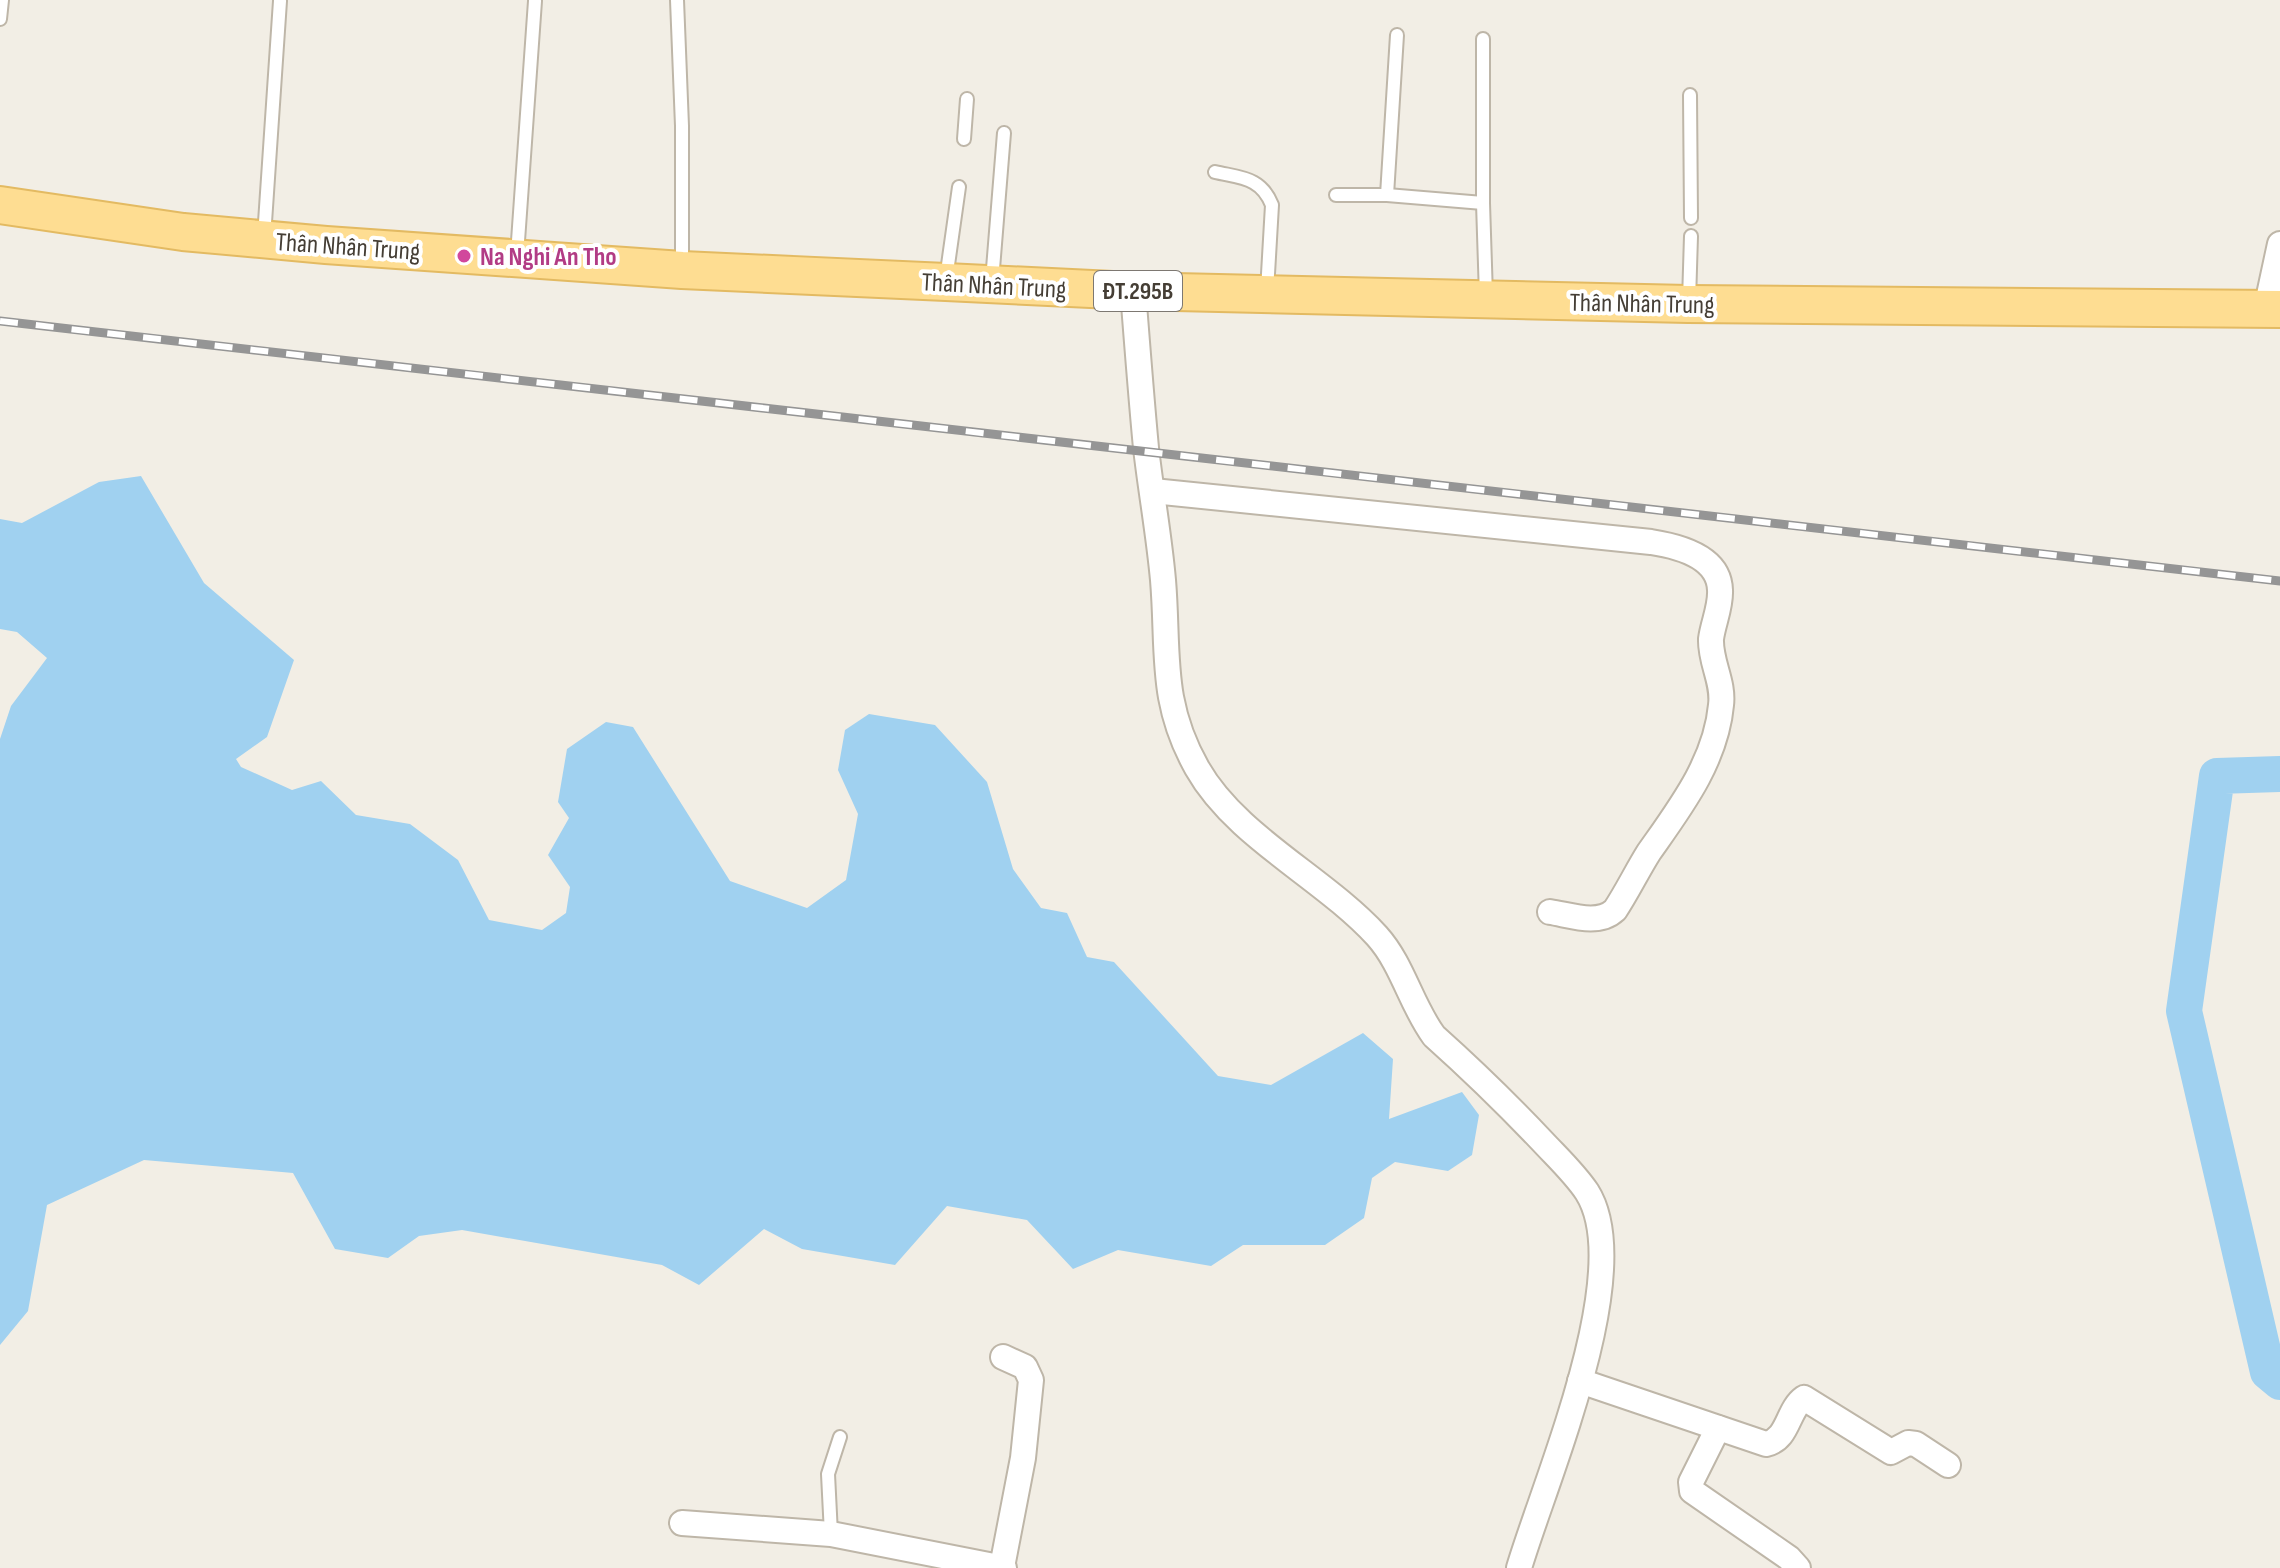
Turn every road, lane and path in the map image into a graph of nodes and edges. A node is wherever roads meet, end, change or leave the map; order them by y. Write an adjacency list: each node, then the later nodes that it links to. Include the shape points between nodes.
1 (2, 0): 5 (lane)
2 (677, 0): 23 (lane)
3 (280, 1): 20 (lane)
4 (535, 1): 22 (lane)
5 (0, 19)
6 (1397, 35): 15 (lane)
7 (1483, 39): 16 (lane)
8 (1690, 95): 18 (lane)
9 (967, 99): 11 (lane)
10 (1004, 133): 25 (lane)
11 (964, 139)
12 (1215, 172): 27 (lane, via 1255,182 1268,195 1272,205)
13 (959, 187): 24 (lane)
14 (1336, 195): 15 (lane)
15 (1387, 195): 16 (lane)
16 (1483, 203): 28 (lane)
17 (0, 205): 20 (main road, Thân Nhân Trung / ĐT.295B)
18 (1691, 218)
19 (1691, 236): 29 (lane)
20 (263, 239): 22 (main road, Thân Nhân Trung / ĐT.295B)
21 (2280, 244): 30 (street)
22 (516, 258): 23 (main road, Thân Nhân Trung / ĐT.295B)
23 (682, 270): 24 (main road, Thân Nhân Trung / ĐT.295B)
24 (946, 282): 25 (main road, Thân Nhân Trung / ĐT.295B)
25 (991, 284): 26 (main road, Thân Nhân Trung / ĐT.295B)
26 (1133, 291): 27 (main road, Thân Nhân Trung / ĐT.295B); 31 (street)
27 (1267, 294): 28 (main road, Thân Nhân Trung / ĐT.295B)
28 (1486, 299): 29 (main road, Thân Nhân Trung / ĐT.295B)
29 (1688, 304): 30 (main road, Thân Nhân Trung / ĐT.295B)
30 (2273, 309)
31 (1153, 491): 32 (street, via 1651,542 1694,553 1717,575 1720,589 1711,640 1722,701 1710,751 1679,812 1615,910 1598,919); 34 (street, via 1169,696 1197,768 1239,820 1339,898 1378,938 1434,1036 1505,1102 1587,1192 1600,1246 1599,1288)
32 (1550, 912)
33 (1003, 1357): 40 (street, via 1025,1367 1031,1380)
34 (1580, 1381): 35 (street); 41 (street)
35 (1718, 1428): 37 (street, via 1772,1443 1804,1398 1891,1452 1916,1444); 42 (street, via 1691,1482 1692,1491)
36 (840, 1437): 39 (lane, via 828,1474)
37 (1948, 1465)
38 (682, 1523): 39 (street)
39 (831, 1534): 40 (street)
40 (1003, 1568)
41 (1519, 1568)
42 (1798, 1568)

